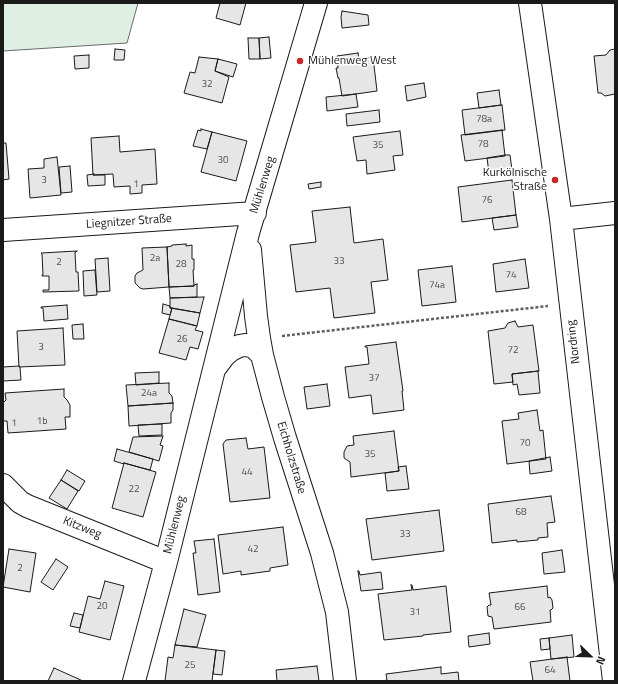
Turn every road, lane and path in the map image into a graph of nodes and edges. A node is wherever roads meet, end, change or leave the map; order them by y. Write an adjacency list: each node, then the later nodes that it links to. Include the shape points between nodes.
1 (316, 3): 5 (street, Mühlenweg)
2 (530, 3): 4 (street, Nordring)
3 (615, 213): 4 (street)
4 (561, 219): 7 (street, Nordring)
5 (252, 223): 6 (street, Liegnitzer Straße); 8 (street, Eichholzstraße, via 253,293); 9 (street, Mühlenweg)
6 (3, 230)
7 (570, 304): 8 (path); 14 (street, Nordring)
8 (260, 347): 9 (street, Mühlenweg, via 256,349 252,346 239,346 224,356); 13 (street, Eichholzstraße, via 283,432 322,553 337,612)
9 (214, 369): 11 (street, Mühlenweg)
10 (3, 485): 11 (street, Kitzweg, via 27,506)
11 (166, 562): 12 (street, Mühlenweg)
12 (134, 681)
13 (346, 681)
14 (614, 681)

